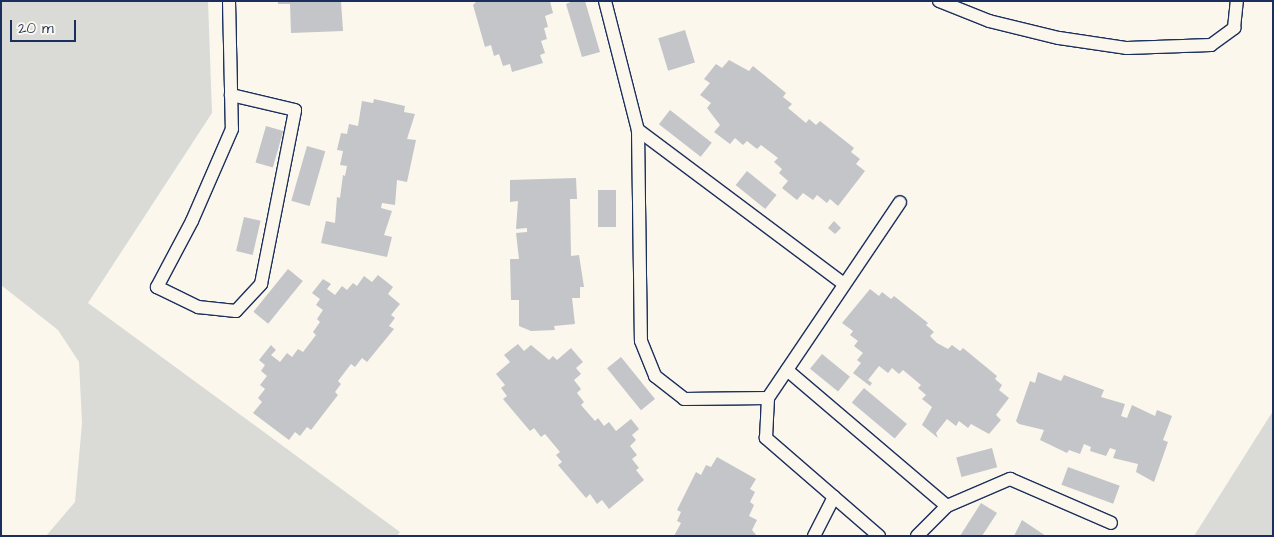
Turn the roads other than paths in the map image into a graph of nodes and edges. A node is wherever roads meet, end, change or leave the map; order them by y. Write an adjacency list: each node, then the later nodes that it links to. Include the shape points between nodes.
1 (229, 1): 5 (lane)
2 (604, 1): 6 (lane)
3 (939, 1): 4 (lane, via 989,22 1059,38 1127,48 1211,45 1234,28)
4 (1236, 1)
5 (232, 95): 5 (lane, via 232,129 192,221 157,287 198,307 236,311 261,284 295,110)
6 (638, 130): 8 (lane); 10 (lane, via 641,341 655,376 684,399)
7 (900, 202): 8 (lane)
8 (844, 284): 9 (lane)
9 (787, 370): 10 (lane); 12 (lane)
10 (768, 398): 11 (lane, via 766,438)
11 (834, 497): 14 (lane); 15 (lane)
12 (947, 506): 13 (lane, via 1010,479); 16 (lane)
13 (1110, 523)
14 (814, 536)
15 (879, 536)
16 (917, 536)

